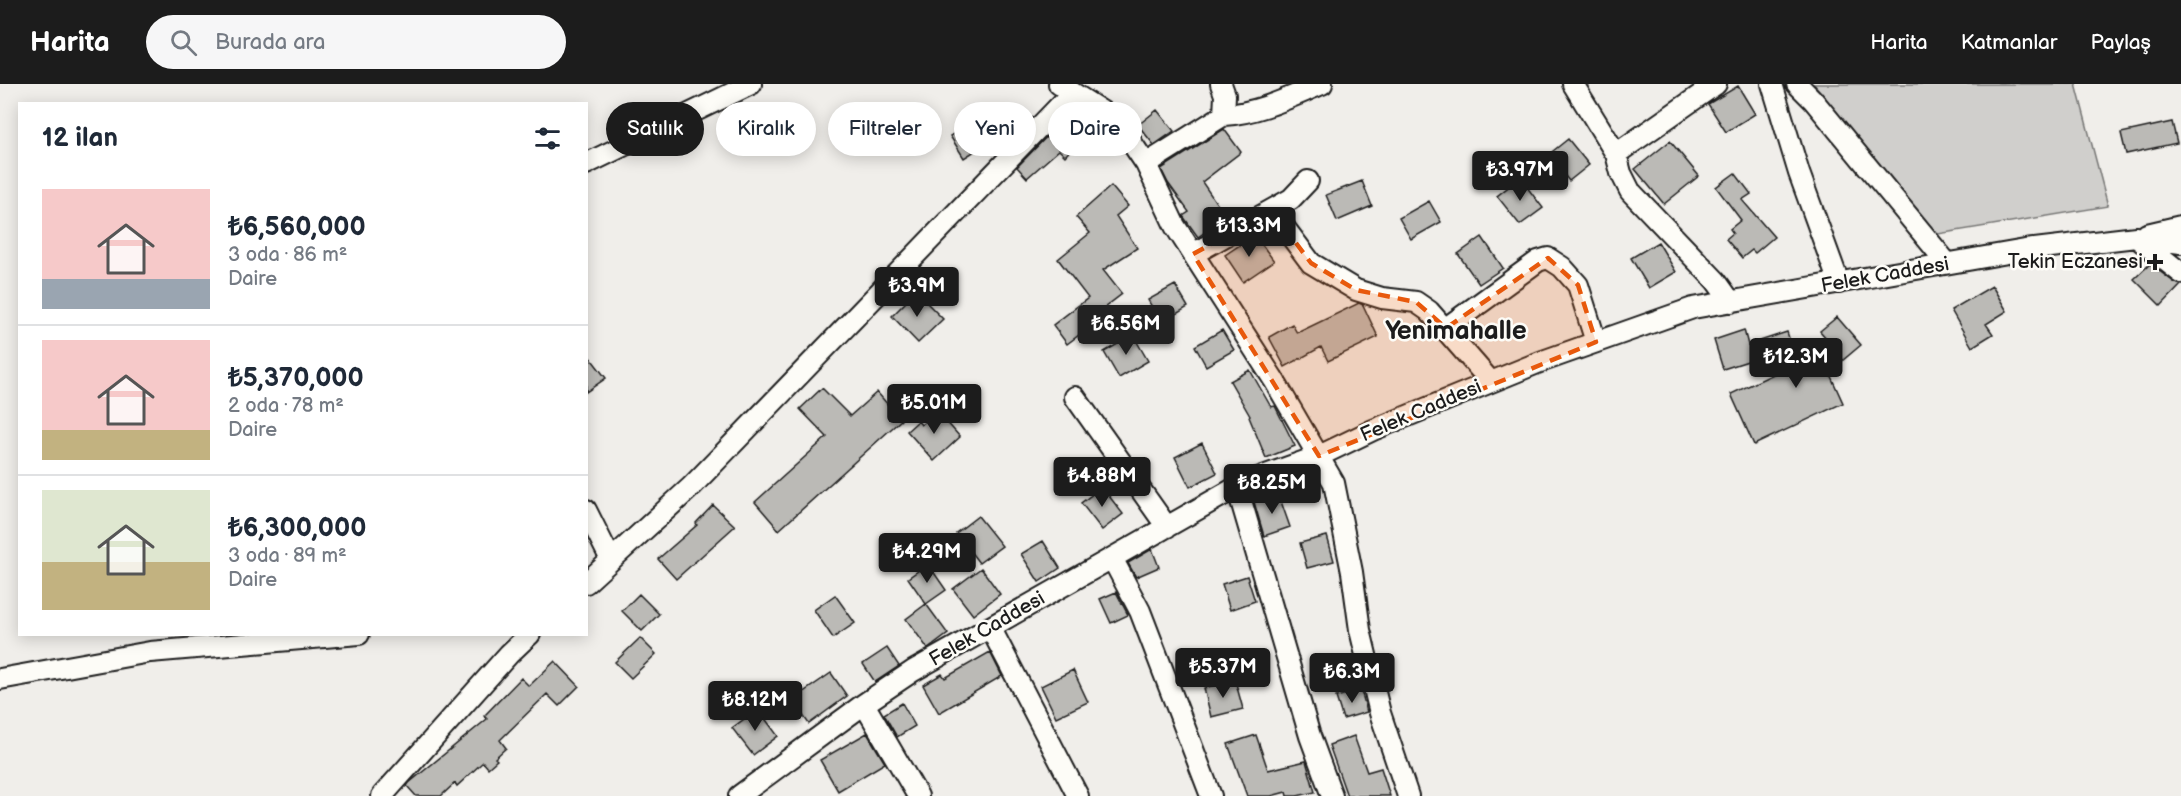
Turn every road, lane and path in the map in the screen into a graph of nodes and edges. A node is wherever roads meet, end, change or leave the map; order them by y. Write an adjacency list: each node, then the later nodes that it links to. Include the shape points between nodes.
1 (751, 84): 11 (street)
2 (1221, 84): 9 (street)
3 (1322, 84): 9 (street, via 1277,103)
4 (1574, 84): 10 (street)
5 (1716, 84): 10 (street)
6 (1772, 84): 21 (street)
7 (1797, 84): 19 (street)
8 (1064, 87): 12 (street, via 1117,121); 32 (street, via 691,487)
9 (1224, 115): 12 (street)
10 (1616, 154): 22 (street, via 1630,191 1716,281)
11 (588, 163)
12 (1146, 164): 18 (street)
13 (1308, 181): 14 (street)
14 (1272, 211): 18 (street); 23 (street, via 1311,263 1356,290 1416,302)
15 (2181, 226): 16 (street)
16 (2136, 237): 17 (street, Felek Caddesi); 19 (street, Felek Caddesi); 20 (street)
17 (2181, 243)
18 (1193, 254): 27 (street)
19 (1947, 264): 21 (street, Felek Caddesi)
20 (2181, 273)
21 (1839, 283): 22 (street, Felek Caddesi)
22 (1731, 302): 24 (street, Felek Caddesi, via 1693,309)
23 (1446, 328): 24 (street, via 1538,261 1548,258 1578,285); 25 (street)
24 (1596, 342): 25 (street, Felek Caddesi)
25 (1491, 382): 27 (street, Felek Caddesi)
26 (1074, 397): 30 (street)
27 (1319, 456): 28 (street, Felek Caddesi); 45 (street, via 1334,483 1360,630 1380,713)
28 (1237, 487): 30 (street, Felek Caddesi); 44 (street, via 1310,736)
29 (588, 514): 32 (street)
30 (1167, 527): 31 (street, Felek Caddesi)
31 (1112, 558): 34 (street, Felek Caddesi); 43 (street, via 1140,611)
32 (611, 560): 33 (street)
33 (588, 581)
34 (990, 627): 38 (street, Felek Caddesi); 42 (street)
35 (336, 636): 37 (street, via 150,652)
36 (528, 636): 39 (street)
37 (0, 680)
38 (864, 704): 40 (street, Felek Caddesi); 41 (street)
39 (382, 796)
40 (739, 796)
41 (918, 796)
42 (1078, 796)
43 (1210, 796)
44 (1332, 796)
45 (1408, 796)

